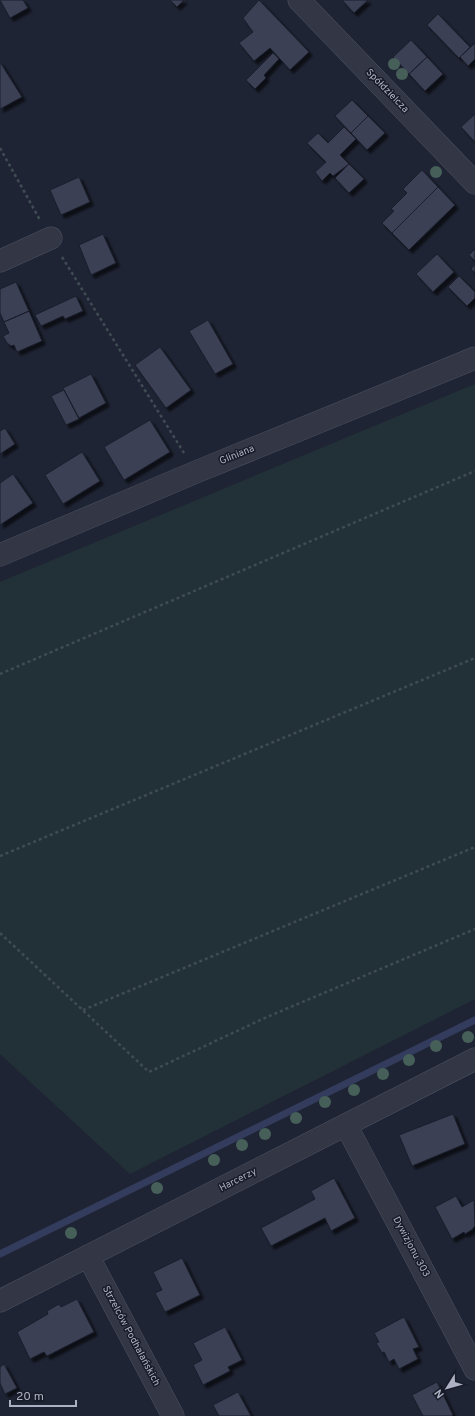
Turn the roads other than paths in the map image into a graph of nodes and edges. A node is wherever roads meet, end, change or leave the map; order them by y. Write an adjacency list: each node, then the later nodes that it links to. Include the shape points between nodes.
1 (299, 0): 2 (street, Spółdzielcza)
2 (475, 183)
3 (51, 238): 4 (street)
4 (0, 261)
5 (475, 358): 6 (street, Gliniana)
6 (0, 555)
7 (475, 1059): 8 (street, Harcerzy)
8 (346, 1125): 9 (street, Harcerzy); 11 (street, Dywizjonu 303)
9 (88, 1256): 10 (street, Harcerzy); 12 (street, Strzelców Podhalańskich)
10 (0, 1301)
11 (473, 1361)
12 (174, 1416)

